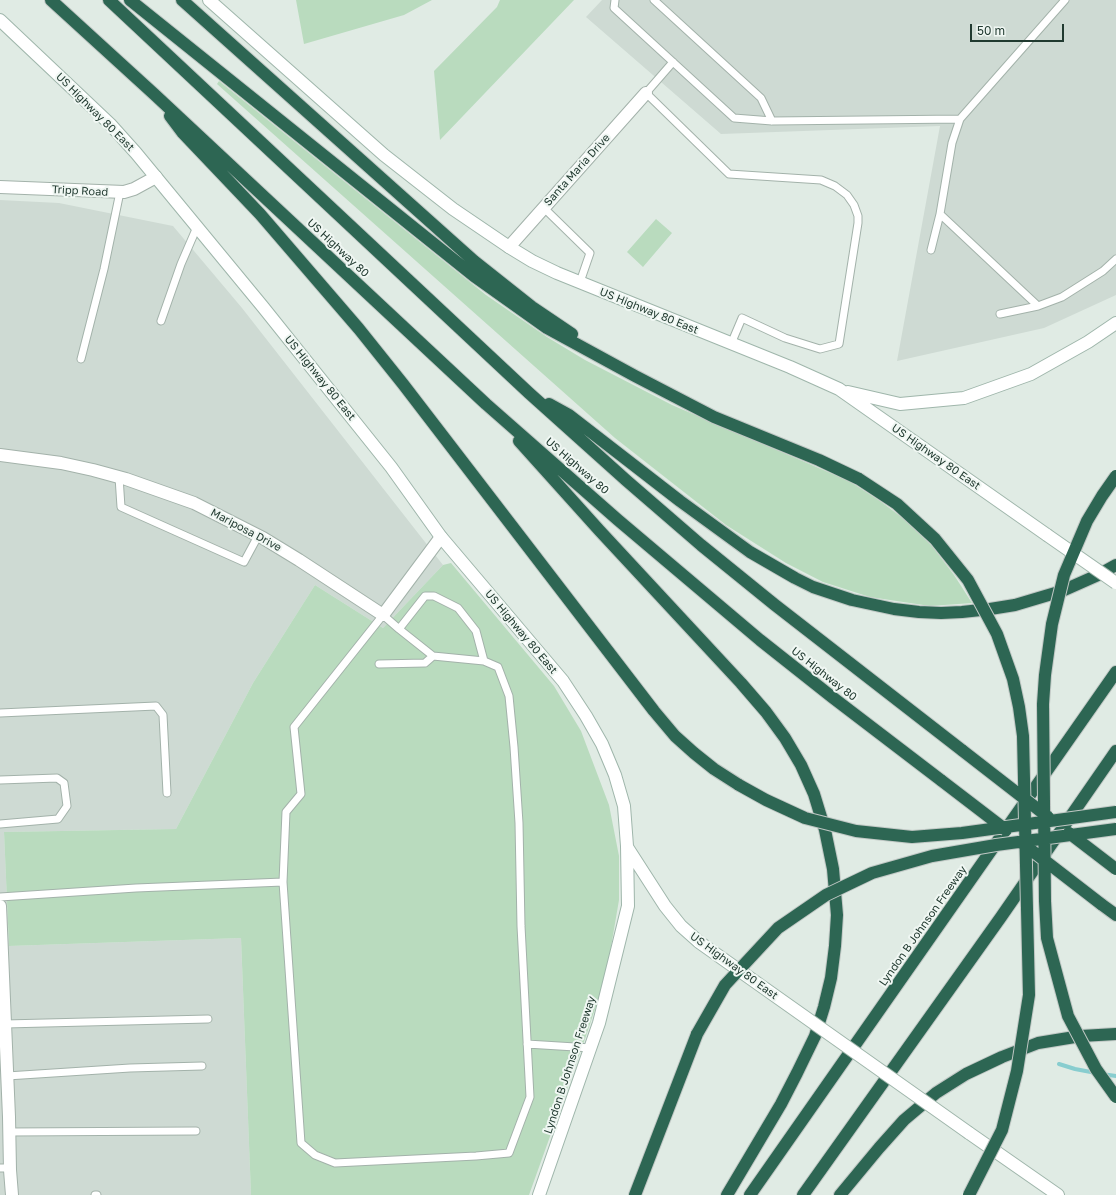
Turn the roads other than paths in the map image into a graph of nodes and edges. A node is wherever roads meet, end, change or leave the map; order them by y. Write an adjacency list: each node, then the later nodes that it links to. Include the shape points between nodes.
1 (51, 0): 12 (highway, US Highway 80)
2 (109, 0): 33 (highway, US Highway 80)
3 (130, 0): 30 (highway, via 474,276 547,328)
4 (182, 0): 30 (highway, via 474,261)
5 (209, 0): 21 (main road, US Highway 80 East, via 384,155 453,209)
6 (615, 0): 10 (lane, via 614,8)
7 (654, 0): 14 (lane, via 761,98)
8 (1065, 0): 13 (lane)
9 (0, 20): 15 (main road, US Highway 80 East, via 110,124)
10 (673, 62): 11 (lane); 14 (lane, via 734,118)
11 (646, 93): 18 (main road, Santa Maria Drive); 29 (lane, via 729,174 821,180 847,195 858,216 839,344 820,349 785,338 742,318)
12 (154, 94): 34 (highway, US Highway 80); 52 (highway, bridge, via 182,132 260,214 359,329 654,712 676,736 714,769 766,800 804,818 856,831 912,837 962,834)
13 (960, 118): 14 (lane); 19 (lane, via 952,143)
14 (772, 121)
15 (156, 177): 17 (main road, Tripp Road, via 134,189); 20 (main road, US Highway 80 East)
16 (0, 187): 17 (main road, Tripp Road)
17 (120, 192): 31 (lane, via 104,269)
18 (544, 208): 21 (main road, Santa Maria Drive); 24 (lane, via 590,253)
19 (940, 214): 22 (lane); 25 (lane)
20 (197, 227): 27 (lane); 39 (main road, US Highway 80 East, via 391,467)
21 (509, 247): 24 (main road, US Highway 80 East, via 532,261)
22 (930, 250)
23 (1116, 259): 25 (lane, via 1103,271 1062,297)
24 (580, 282): 29 (main road, US Highway 80 East)
25 (1038, 306): 26 (lane)
26 (1000, 314)
27 (161, 321)
28 (1116, 324): 32 (main road, via 1031,374 964,398 900,404)
29 (731, 344): 32 (main road, US Highway 80 East)
30 (596, 354): 79 (highway, bridge, via 714,416 859,479 897,504 935,539 968,580 998,634 1019,707 1023,736 1029,995 1017,1071 1002,1130)
31 (81, 358)
32 (839, 389): 41 (main road, US Highway 80 East, bridge)
33 (529, 393): 40 (highway, via 569,415 680,501 762,560 813,587 852,600 919,612 948,613 990,609 1015,605 1062,591); 56 (highway, US Highway 80, bridge, via 701,545 851,666)
34 (486, 404): 60 (highway, US Highway 80, bridge, via 623,525 760,640); 75 (highway, via 766,712 801,766 814,794 825,830 833,869 837,915 831,978 824,1007 815,1036 797,1073)
35 (0, 455): 37 (main road, Mariposa Drive, via 61,463)
36 (1116, 476): 68 (highway, bridge, via 1087,522 1064,575 1052,624 1043,704 1047,938 1068,1016 1096,1069)
37 (119, 477): 38 (main road, Mariposa Drive, via 194,503); 38 (lane, via 121,507 244,562)
38 (258, 536): 42 (main road, Mariposa Drive)
39 (441, 536): 42 (main road); 55 (main road, US Highway 80 East, via 563,681 586,716 602,744 615,775 624,806)
40 (1116, 565)
41 (1116, 583)
42 (383, 615): 43 (lane); 57 (lane, via 294,727 301,794 286,812)
43 (399, 629): 44 (lane); 45 (lane, via 424,596 434,596 458,608 476,632)
44 (433, 656): 45 (lane); 46 (lane, via 425,663)
45 (484, 661): 64 (lane, via 498,666 509,696 519,823)
46 (379, 664)
47 (1116, 672): 76 (highway, Lyndon B Johnson Freeway)
48 (0, 713): 51 (lane, via 156,706 163,715)
49 (1116, 751): 77 (highway)
50 (0, 780): 53 (lane, via 57,778 64,783 67,806 58,819)
51 (168, 793)
52 (1116, 812)
53 (0, 824)
54 (1116, 829): 74 (highway, bridge, via 932,856 872,872 826,895 778,928 725,985 697,1034)
55 (627, 846): 65 (main road, Lyndon B Johnson Freeway, via 628,906); 80 (main road, US Highway 80 East, bridge, via 665,906 681,926 699,942)
56 (1116, 869)
57 (283, 882): 58 (lane); 64 (lane, via 302,1143 315,1155 335,1163 508,1153 530,1097)
58 (0, 897)
59 (0, 906): 62 (main road)
60 (1116, 915)
61 (208, 1019): 62 (lane)
62 (5, 1024): 67 (main road)
63 (1116, 1034): 78 (highway, via 1081,1036 1038,1043 966,1074 904,1120)
64 (527, 1044): 65 (lane)
65 (591, 1048): 73 (main road, Lyndon B Johnson Freeway)
66 (202, 1066): 67 (lane)
67 (7, 1076): 70 (main road)
68 (1116, 1097)
69 (196, 1131): 70 (lane)
70 (9, 1132): 71 (main road)
71 (5, 1168): 72 (main road)
72 (12, 1195)
73 (539, 1195)
74 (635, 1195)
75 (727, 1195)
76 (750, 1195)
77 (803, 1195)
78 (840, 1195)
79 (969, 1195)
80 (1058, 1195)

